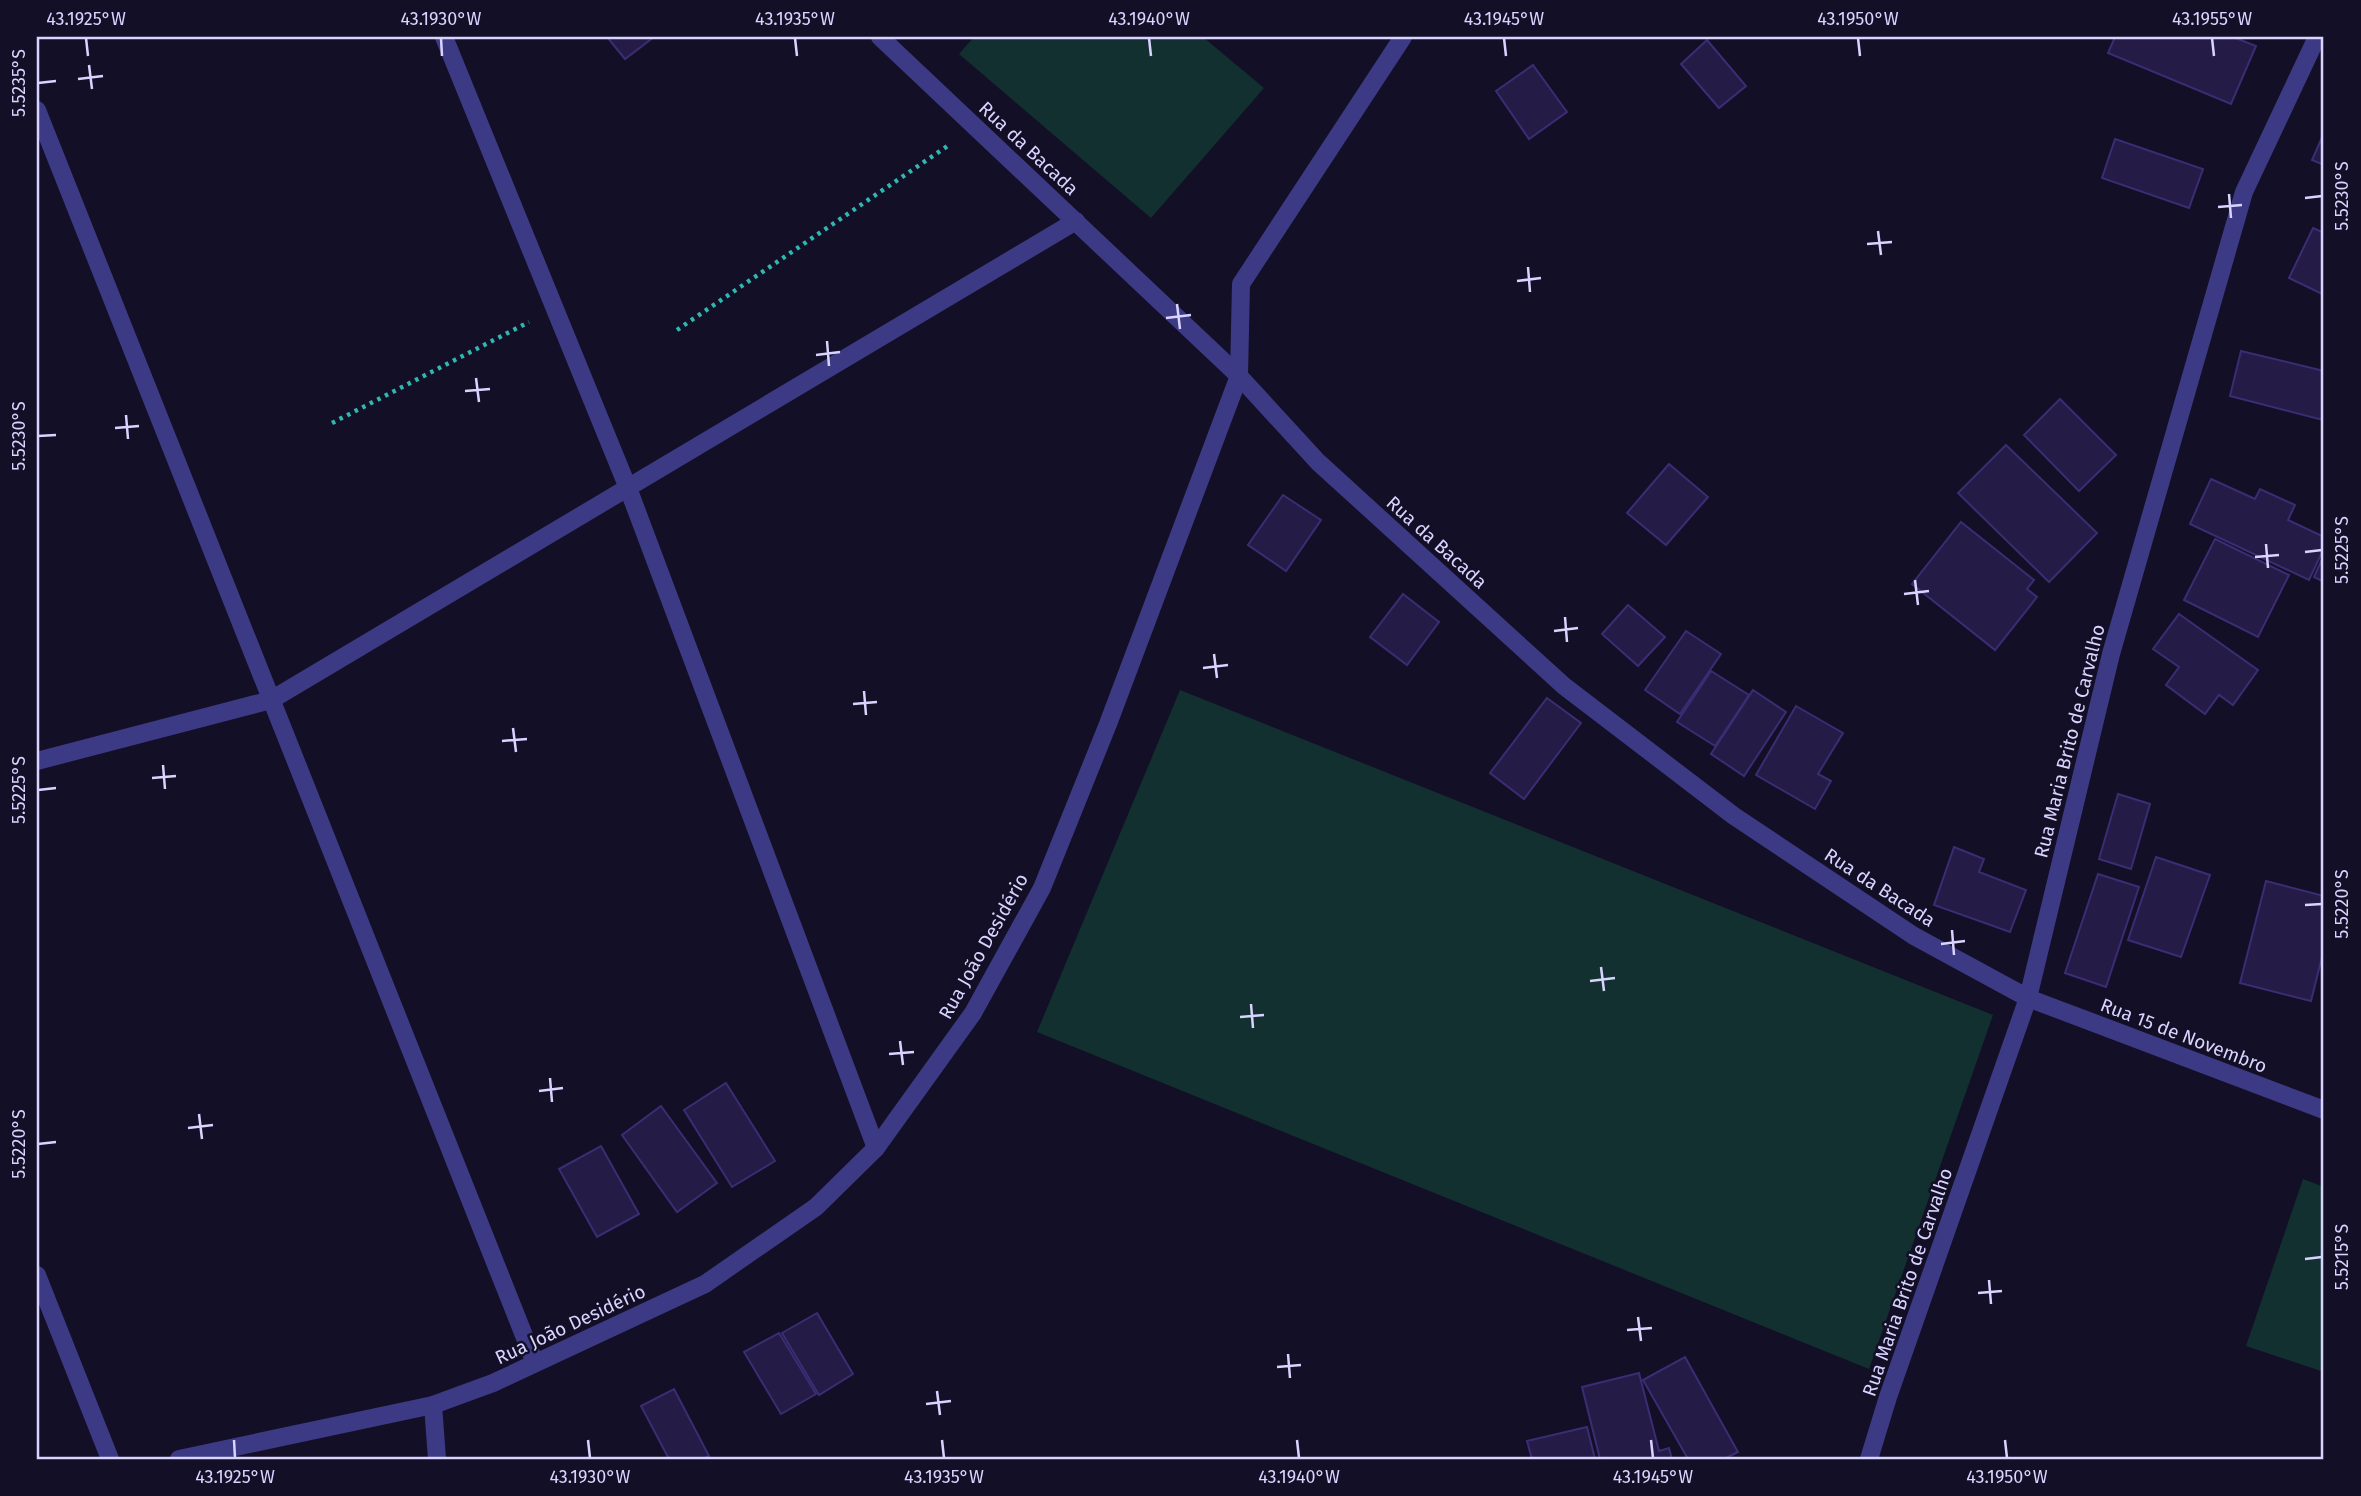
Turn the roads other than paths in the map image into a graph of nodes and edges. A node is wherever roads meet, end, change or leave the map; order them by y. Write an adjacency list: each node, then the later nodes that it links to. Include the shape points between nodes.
1 (444, 37): 8 (street)
2 (880, 37): 6 (street, Rua da Bacada)
3 (1403, 37): 7 (street, Rua João Desidério, via 1241,284)
4 (2313, 38): 11 (street, Rua Maria Brito de Carvalho, via 2244,192 2111,654)
5 (37, 110): 9 (street)
6 (1076, 221): 7 (street, Rua da Bacada); 8 (street)
7 (1239, 376): 11 (street, Rua da Bacada, via 1318,462 1564,686 1734,816 1914,936); 13 (street, Rua João Desidério, via 1042,888 972,1013)
8 (628, 488): 9 (street); 13 (street)
9 (271, 701): 10 (street); 15 (street)
10 (37, 761)
11 (2028, 998): 12 (street, Rua 15 de Novembro); 20 (street, Rua Maria Brito de Carvalho)
12 (2324, 1110)
13 (876, 1147): 15 (street, Rua João Desidério, via 816,1207 705,1284)
14 (37, 1275): 17 (street)
15 (534, 1363): 16 (street, Rua João Desidério)
16 (433, 1405): 18 (street, Rua João Desidério); 19 (street)
17 (110, 1459)
18 (179, 1459)
19 (437, 1459)
20 (1869, 1459)

